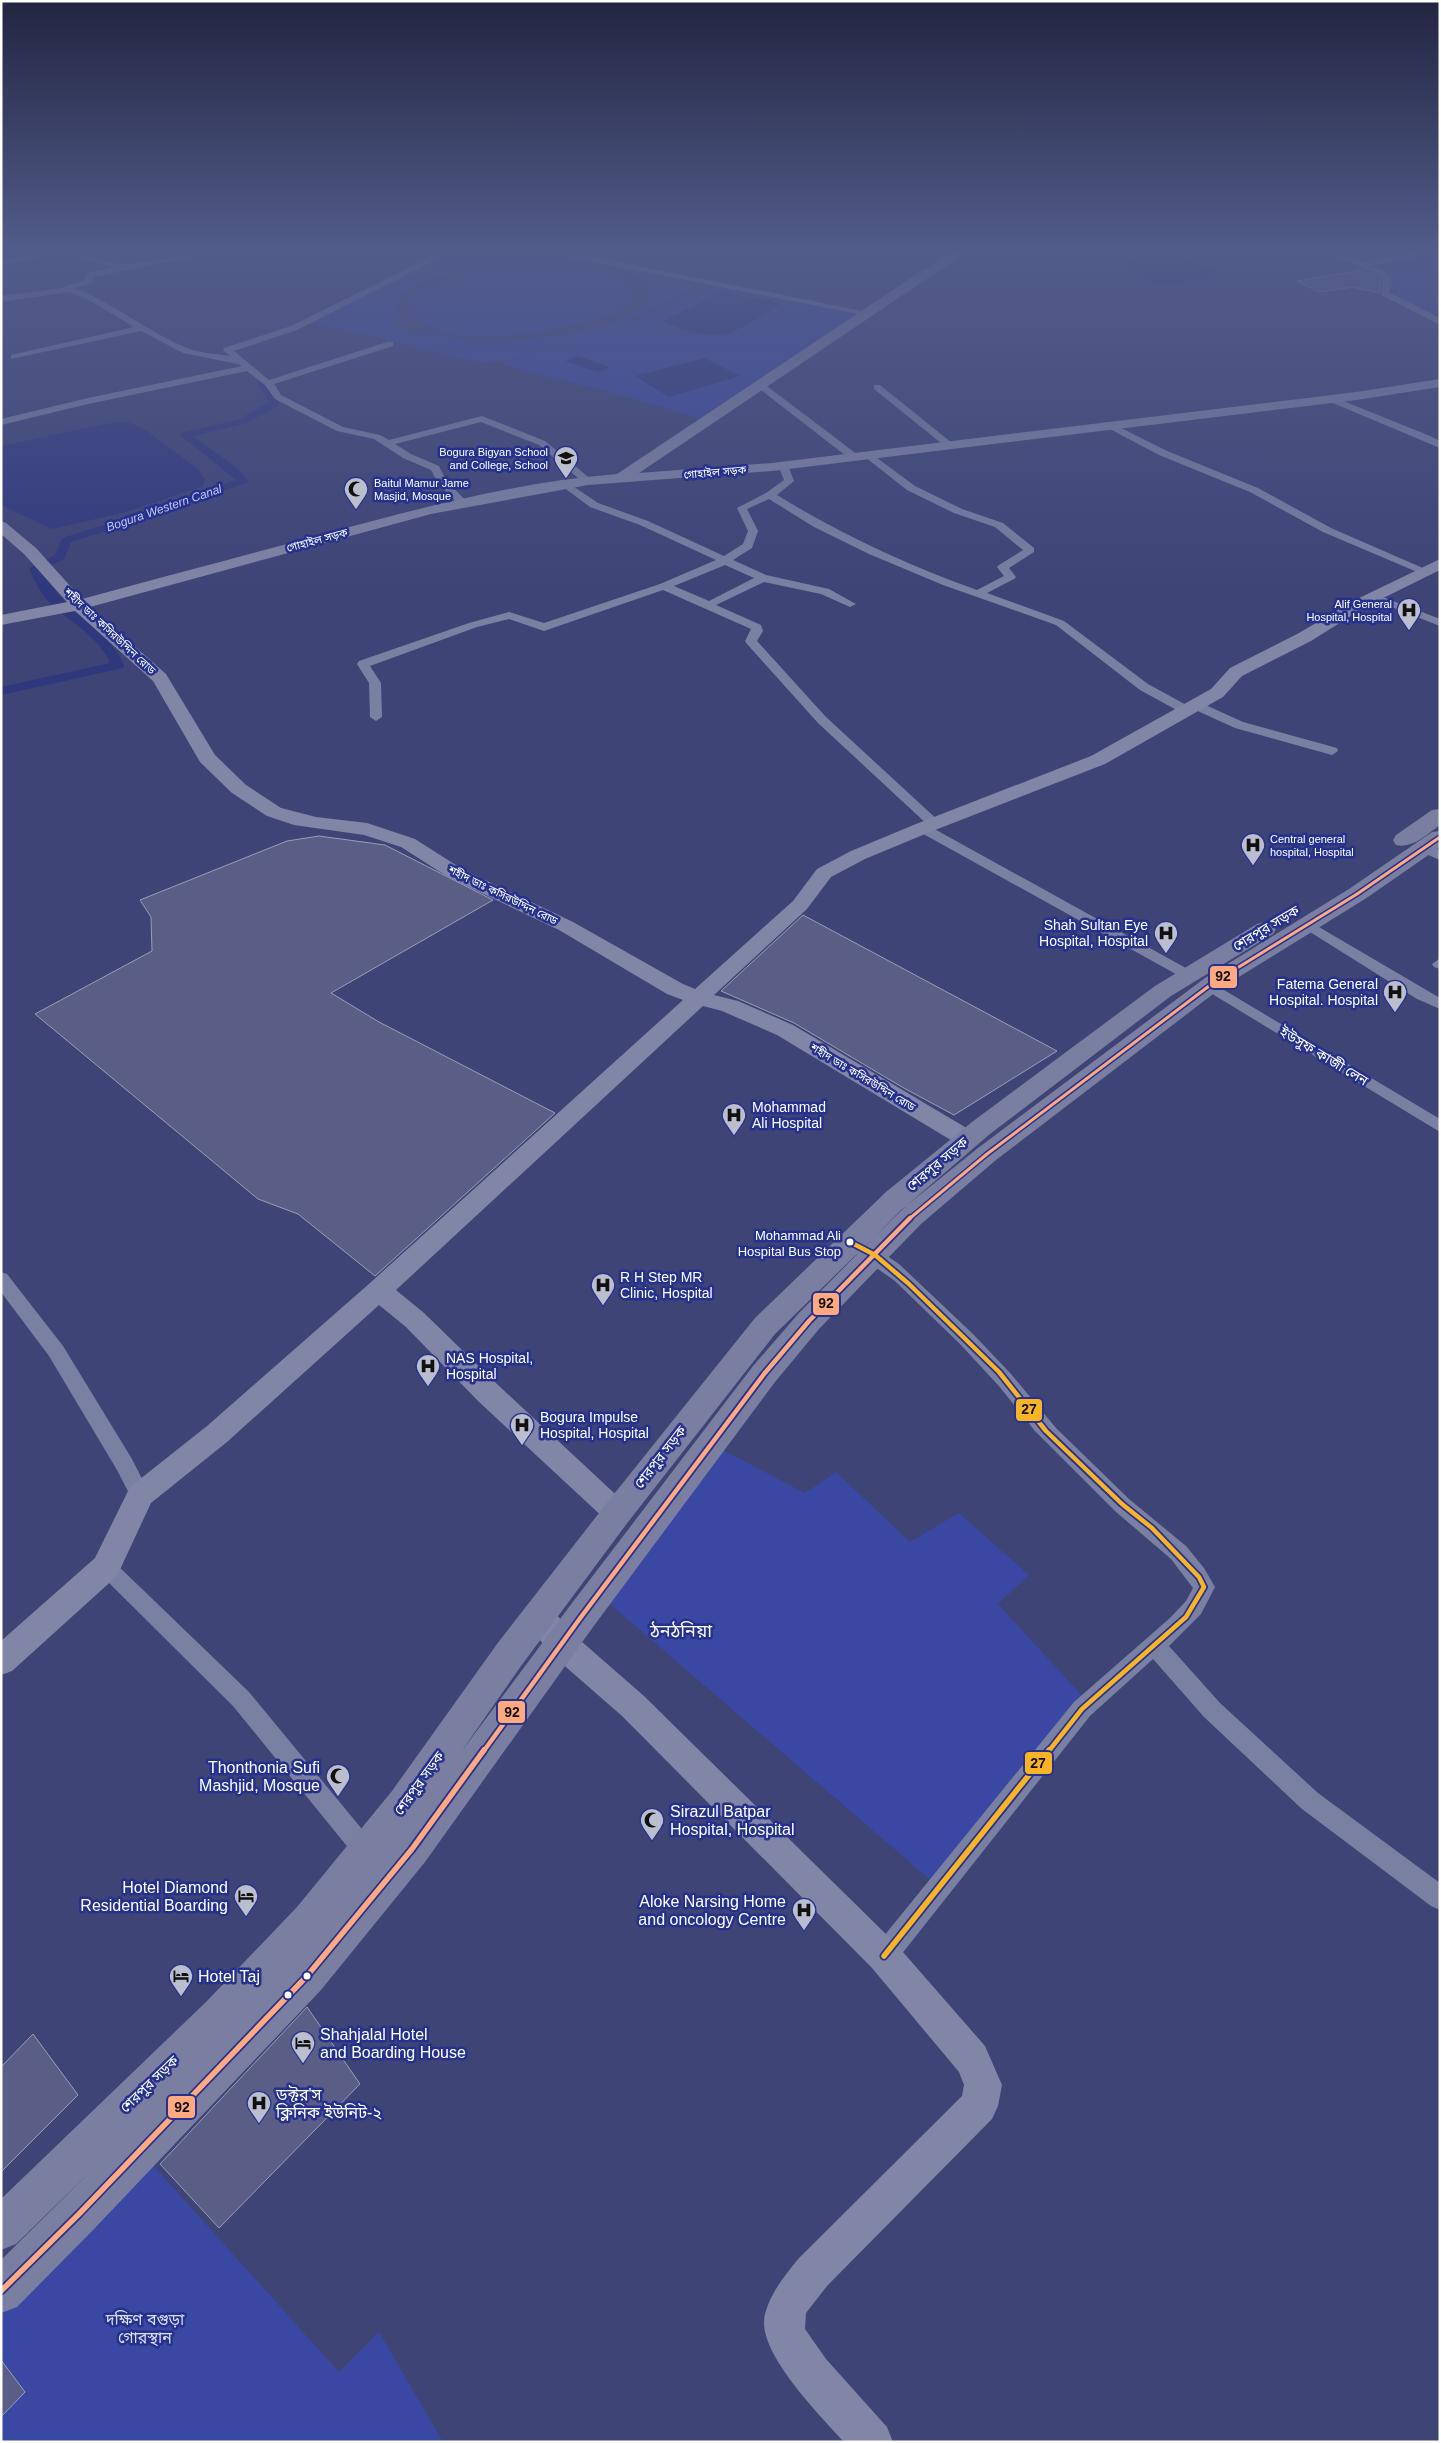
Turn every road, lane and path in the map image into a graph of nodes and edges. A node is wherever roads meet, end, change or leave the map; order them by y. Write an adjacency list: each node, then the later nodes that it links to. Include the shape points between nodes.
1 (241, 363): 4 (street)
2 (331, 363): 5 (street)
3 (793, 363): 7 (street)
4 (247, 368): 5 (street); 10 (street)
5 (268, 383): 12 (street, via 278,397 333,425 350,432 377,436)
6 (1440, 383): 9 (street, গোহাইল সড়ক)
7 (760, 385): 15 (street); 17 (street)
8 (877, 387): 13 (street)
9 (1331, 399): 11 (street, গোহাইল সড়ক); 14 (street, via 1369,416 1410,428)
10 (1, 422)
11 (1111, 426): 13 (street, গোহাইল সড়ক); 24 (street, via 1163,453 1254,490 1326,530)
12 (389, 443): 18 (street, via 482,419 542,443); 21 (street, via 407,456 435,468 442,481)
13 (949, 445): 15 (street, গোহাইল সড়ক)
14 (1440, 445)
15 (862, 456): 16 (street, গোহাইল সড়ক); 27 (street, via 911,488 958,511 999,525 1030,550 1003,566 1010,577)
16 (783, 466): 17 (street, গোহাইল সড়ক); 20 (street, via 789,481)
17 (620, 478): 18 (street, গোহাইল সড়ক)
18 (588, 481): 19 (street, গোহাইল সড়ক)
19 (567, 485): 21 (street, গোহাইল সড়ক); 23 (street, via 594,505 644,523)
20 (770, 495): 23 (street, via 742,508 753,531 748,546); 27 (street, via 843,538)
21 (463, 503): 31 (street, গোহাইল সড়ক)
22 (1, 526): 31 (street, শহীদ ডাঃ কসিরউদ্দিন রোড, via 30,551)
23 (724, 561): 25 (street); 26 (street)
24 (1433, 568): 28 (street)
25 (762, 578): 29 (street); 30 (street, via 825,591)
26 (664, 586): 35 (street, via 544,627 509,615 363,664 374,683); 38 (street, ইউসুফ কাজী লেন, via 756,627 751,641 822,720)
27 (977, 594): 34 (street, via 1060,623 1144,687)
28 (1376, 597): 33 (street); 34 (street, via 1236,672 1217,693)
29 (714, 602)
30 (850, 604)
31 (74, 606): 32 (street, গোহাইল সড়ক); 42 (street, শহীদ ডাঃ কসিরউদ্দিন রোড, via 160,678 206,758 239,788 274,812 294,819 367,829 408,843 455,873 558,922 675,989)
32 (1, 620)
33 (1440, 623)
34 (1190, 708): 36 (street); 38 (street, via 1098,760)
35 (376, 717)
36 (1332, 751)
37 (1440, 815): 41 (highway, শেরপুর সড়ক)
38 (928, 826): 41 (street, ইউসুফ কাজী লেন); 42 (street, via 824,873 800,905)
39 (1435, 847): 40 (highway, শেরপুর সড়ক)
40 (1308, 924): 41 (highway, শেরপুর সড়ক); 43 (street)
41 (1198, 980): 44 (street, ইউসুফ কাজী লেন); 45 (highway, শেরপুর সড়ক, via 1084,1049); 46 (highway, শেরপুর সড়ক, via 911,1217)
42 (699, 998): 45 (street, শহীদ ডাঃ কসিরউদ্দিন রোড, via 730,1006 785,1030); 48 (street)
43 (1440, 1004)
44 (1440, 1127)
45 (967, 1139): 46 (highway, শেরপুর সড়ক, via 896,1199)
46 (863, 1249): 50 (highway, শেরপুর সড়ক, via 765,1326); 53 (highway, শেরপুর সড়ক, via 764,1374); 54 (street, via 910,1284 999,1372 1046,1431 1122,1504 1152,1528 1199,1577 1204,1587 1199,1602 1182,1622)
47 (1, 1279): 49 (street, via 56,1351)
48 (379, 1290): 49 (street, via 217,1434); 50 (street, via 415,1320 488,1393)
49 (140, 1495): 51 (street)
50 (617, 1512): 52 (highway, শেরপুর সড়ক)
51 (106, 1567): 55 (street); 56 (street, via 241,1699)
52 (539, 1616): 53 (street); 56 (highway, শেরপুর সড়ক)
53 (562, 1644): 58 (street, via 633,1706); 60 (highway, শেরপুর সড়ক, via 412,1850 306,1976 80,2214)
54 (1154, 1644): 57 (street, via 1212,1710 1310,1800); 58 (street, via 1082,1708)
55 (1, 1661)
56 (367, 1853): 59 (highway, শেরপুর সড়ক, via 311,1920 221,2015)
57 (1440, 1898)
58 (884, 1956): 61 (street, via 972,2059 983,2085 979,2106 813,2272 792,2299 785,2315 785,2334 799,2357)
59 (4, 2218)
60 (1, 2291)
61 (872, 2442)

